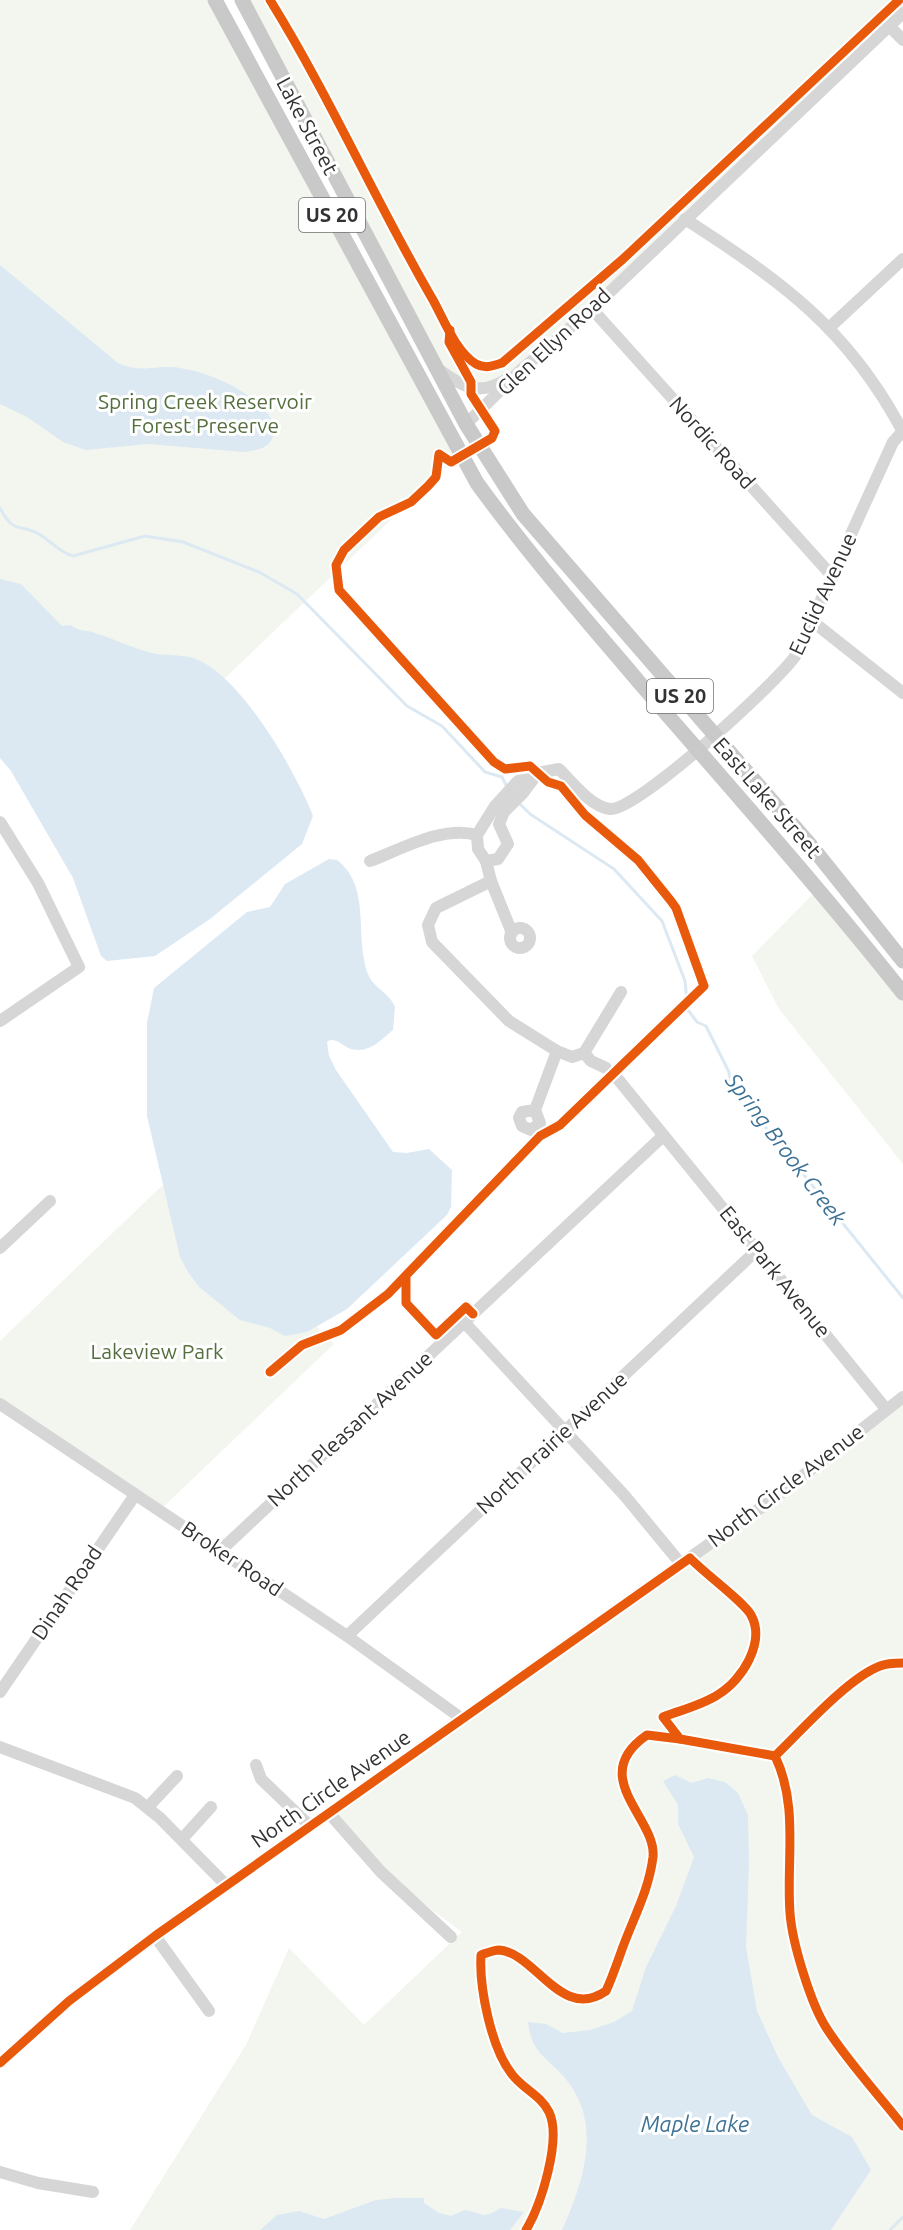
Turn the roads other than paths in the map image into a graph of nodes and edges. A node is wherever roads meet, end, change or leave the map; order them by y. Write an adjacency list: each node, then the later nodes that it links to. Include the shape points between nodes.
1 (215, 0): 13 (main road, Lake Street / US 20)
2 (242, 0): 10 (main road, Lake Street / US 20)
3 (903, 13): 4 (street, Glen Ellyn Road)
4 (889, 26): 5 (street); 6 (street, Glen Ellyn Road)
5 (903, 40)
6 (685, 219): 8 (street, Glen Ellyn Road); 9 (street, via 753,262)
7 (903, 259): 9 (street)
8 (592, 309): 11 (street, Glen Ellyn Road); 15 (street, Nordic Road)
9 (830, 327): 14 (street, via 868,375)
10 (436, 367): 11 (street, via 458,384 484,390); 12 (main road, Lake Street / US 20)
11 (521, 370): 12 (street, Glen Ellyn Road)
12 (466, 424): 13 (main road); 18 (main road, East Lake Street / US 20, via 523,514)
13 (448, 430): 19 (main road, East Lake Street / US 20, via 477,483 509,527)
14 (903, 432): 15 (street, Euclid Avenue, via 893,442)
15 (832, 577): 16 (street, Euclid Avenue)
16 (812, 621): 17 (street); 18 (street, Euclid Avenue, via 787,668)
17 (903, 693)
18 (714, 735): 19 (street, Euclid Avenue); 27 (main road, East Lake Street / US 20, via 812,847)
19 (697, 749): 20 (street, Euclid Avenue, via 630,802 611,809 596,804 560,770 538,772); 29 (main road, East Lake Street / US 20)
20 (513, 795): 22 (street); 24 (street, via 499,824 508,844 498,859)
21 (0, 822): 30 (street, via 38,883 79,967)
22 (477, 835): 23 (street, via 462,831 445,834); 24 (street, via 478,849)
23 (370, 861)
24 (486, 861): 25 (street)
25 (491, 881): 26 (street); 31 (street, via 436,908 428,925 432,942 509,1022)
26 (512, 933)
27 (903, 961)
28 (621, 992): 32 (street)
29 (903, 993)
30 (0, 1021)
31 (556, 1051): 32 (street, via 572,1057); 35 (street)
32 (584, 1053): 33 (street)
33 (606, 1068)
34 (617, 1078): 36 (street, East Park Avenue)
35 (535, 1110)
36 (663, 1136): 39 (street, East Park Avenue); 40 (street, North Pleasant Avenue)
37 (50, 1201): 38 (street)
38 (0, 1248)
39 (757, 1250): 43 (street, East Park Avenue); 44 (street, North Prairie Avenue)
40 (464, 1322): 44 (street); 46 (street, North Pleasant Avenue)
41 (903, 1397): 43 (street, North Circle Avenue)
42 (0, 1404): 45 (street, Broker Road)
43 (886, 1409): 47 (street, North Circle Avenue, via 773,1499)
44 (565, 1430): 47 (street); 48 (street, North Prairie Avenue)
45 (135, 1495): 46 (street, Broker Road); 49 (street, Dinah Road)
46 (220, 1551): 48 (street, Broker Road)
47 (681, 1564): 50 (street, North Circle Avenue)
48 (347, 1636): 50 (street, Broker Road)
49 (0, 1692)
50 (461, 1718): 56 (street, North Circle Avenue)
51 (0, 1747): 54 (street, via 114,1788)
52 (256, 1765): 57 (street, via 261,1779)
53 (177, 1776): 54 (street)
54 (148, 1807): 58 (street)
55 (211, 1807): 58 (street)
56 (329, 1813): 57 (street, North Circle Avenue); 61 (street, via 381,1872)
57 (310, 1826): 59 (street, North Circle Avenue)
58 (182, 1839): 59 (street)
59 (227, 1886): 60 (street, North Circle Avenue)
60 (155, 1936): 62 (street); 63 (street, North Circle Avenue, via 69,2001)
61 (452, 1937)
62 (208, 2011)
63 (0, 2063)
64 (0, 2172): 65 (street)
65 (93, 2192)

